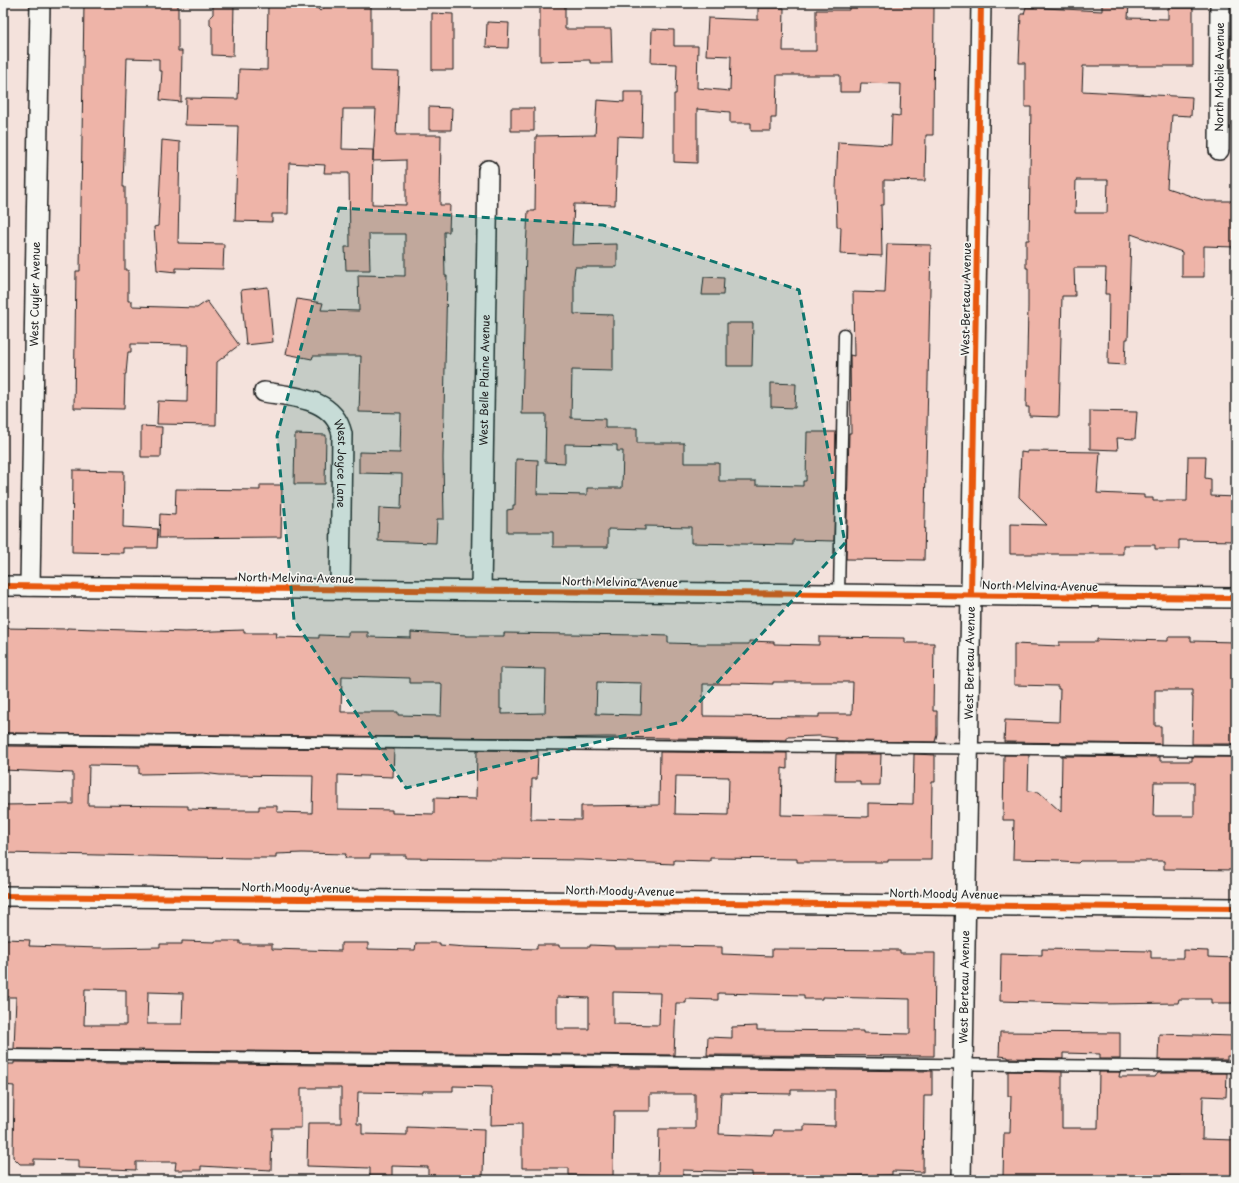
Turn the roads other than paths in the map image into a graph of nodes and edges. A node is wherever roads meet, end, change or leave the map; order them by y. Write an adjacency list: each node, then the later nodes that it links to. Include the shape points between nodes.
1 (40, 3): 9 (street, West Cuyler Avenue)
2 (980, 3): 13 (street, West Berteau Avenue)
3 (1220, 3): 4 (street, North Mobile Avenue)
4 (1219, 150)
5 (488, 170): 11 (street, West Belle Plaine Avenue)
6 (844, 334): 12 (lane)
7 (264, 392): 10 (street, West Joyce Lane, via 317,403 328,409 340,425)
8 (3, 586): 9 (street, North Melvina Avenue)
9 (30, 586): 10 (street, North Melvina Avenue)
10 (340, 589): 11 (street, North Melvina Avenue)
11 (481, 590): 12 (street, North Melvina Avenue)
12 (839, 594): 13 (street, North Melvina Avenue)
13 (971, 595): 14 (street, North Melvina Avenue); 16 (street, West Berteau Avenue)
14 (1236, 598)
15 (3, 739): 16 (lane)
16 (968, 748): 17 (lane); 19 (street, West Berteau Avenue)
17 (1236, 751)
18 (3, 896): 19 (street, North Moody Avenue)
19 (966, 904): 20 (street, North Moody Avenue); 22 (street, West Berteau Avenue)
20 (1236, 908)
21 (3, 1055): 22 (lane)
22 (963, 1065): 23 (lane); 24 (street, West Berteau Avenue)
23 (1236, 1067)
24 (961, 1180)

